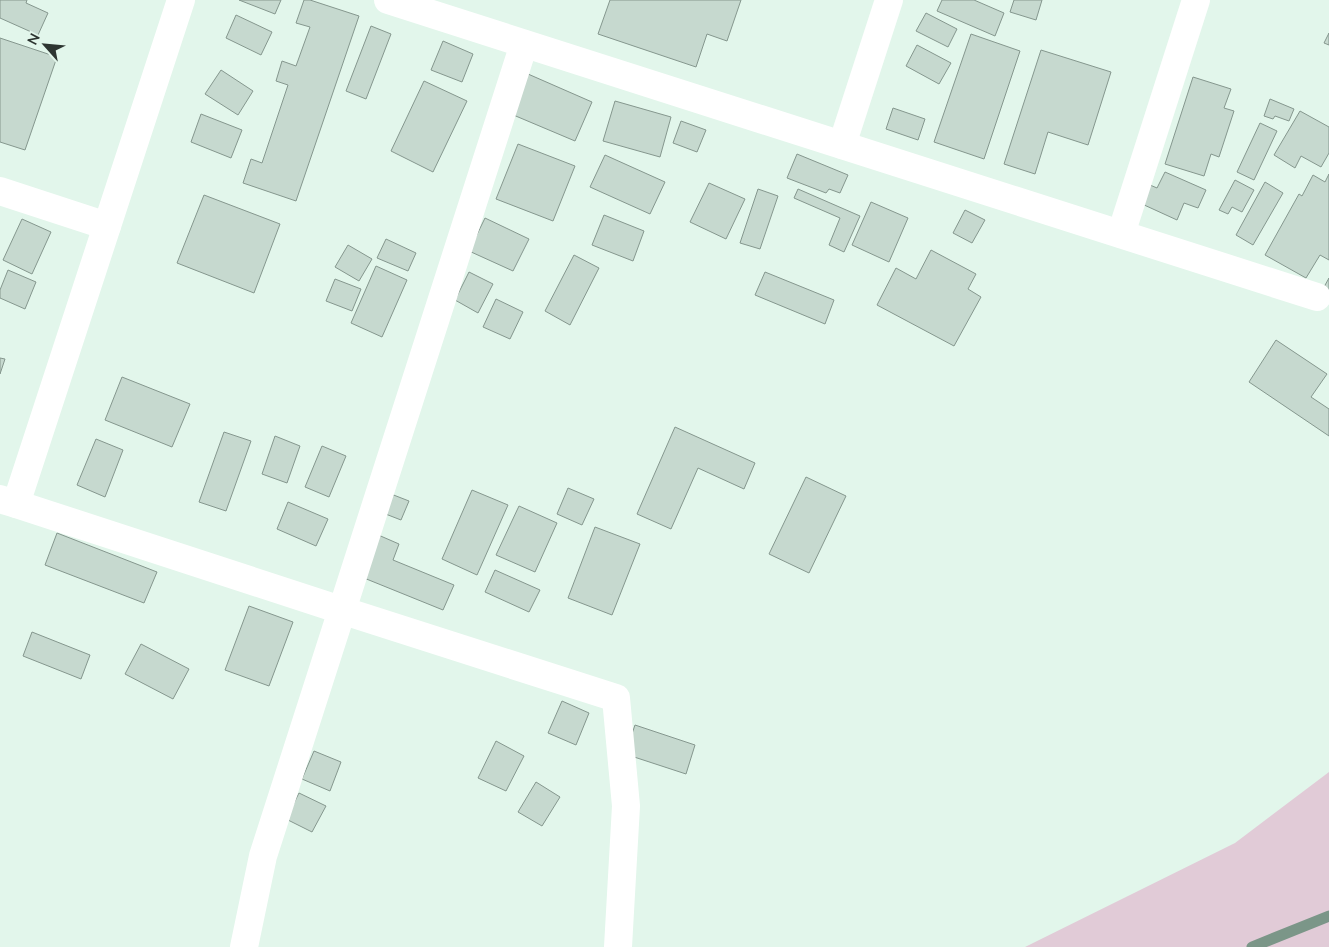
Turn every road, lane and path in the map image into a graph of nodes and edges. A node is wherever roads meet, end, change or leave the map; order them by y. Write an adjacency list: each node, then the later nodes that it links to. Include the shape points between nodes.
1 (181, 0): 8 (street)
2 (388, 0): 5 (street)
3 (889, 0): 6 (street)
4 (1196, 0): 9 (street)
5 (524, 44): 6 (street); 12 (street)
6 (842, 145): 9 (street)
7 (0, 192): 8 (street)
8 (107, 226): 11 (street)
9 (1121, 234): 10 (street)
10 (1317, 297)
11 (8, 502): 12 (street)
12 (342, 610): 13 (street, via 263,856); 14 (street, via 616,698 626,806)
13 (244, 947)
14 (618, 947)

